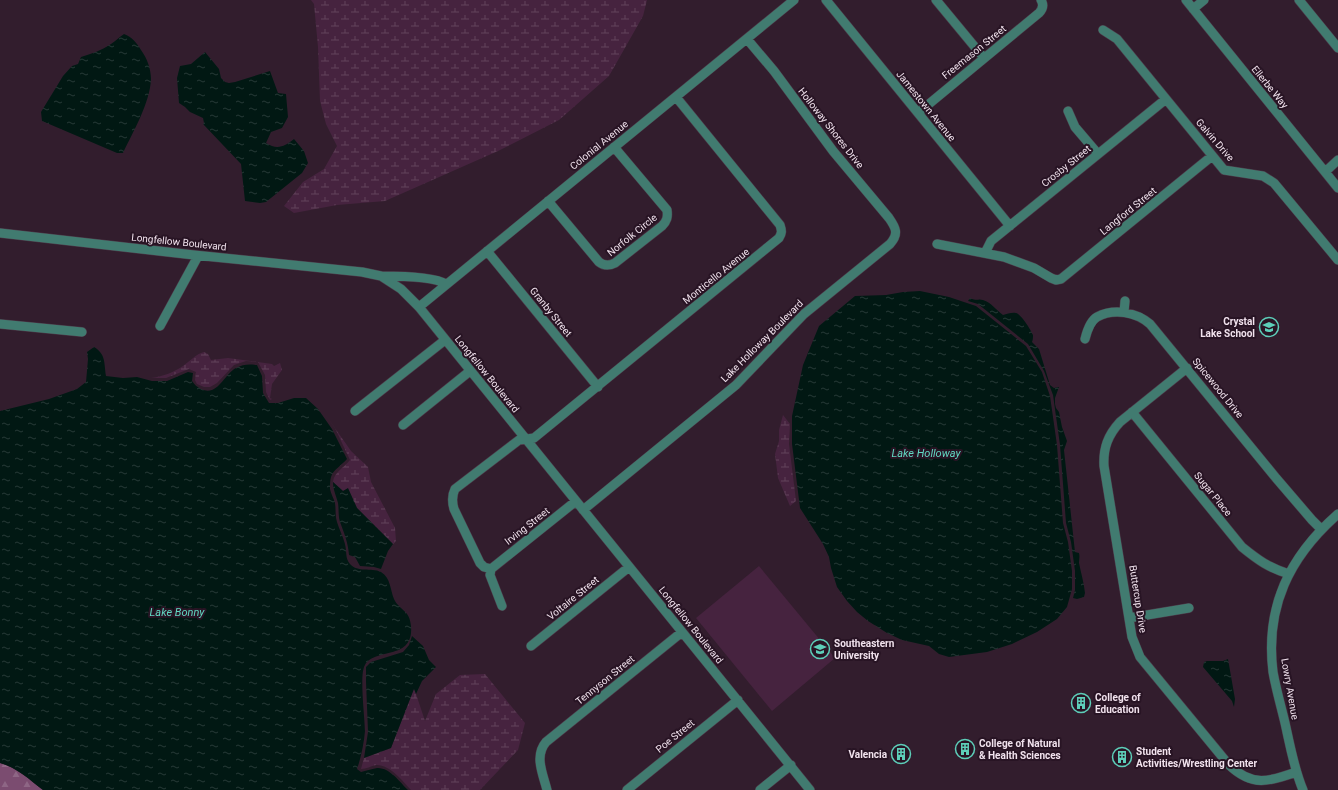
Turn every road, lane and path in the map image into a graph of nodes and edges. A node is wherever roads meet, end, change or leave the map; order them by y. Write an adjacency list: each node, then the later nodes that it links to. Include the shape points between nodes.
1 (794, 0): 10 (street, Colonial Avenue)
2 (826, 0): 16 (street, Jamestown Avenue)
3 (936, 0): 12 (street)
4 (1186, 0): 8 (street, Ellerbe Way)
5 (1204, 0): 8 (street)
6 (1299, 0): 11 (street)
7 (1042, 4): 12 (street, Freemason Street, via 1039,13)
8 (1193, 9): 21 (street, Ellerbe Way)
9 (1103, 30): 14 (street, Galvin Drive, via 1117,39)
10 (747, 39): 13 (street, Colonial Avenue); 25 (street, Holloway Shores Drive, via 833,151 889,218)
11 (1338, 48)
12 (984, 58): 16 (street, Freemason Street)
13 (676, 97): 17 (street, Colonial Avenue); 44 (street, Monticello Avenue, via 780,225 782,234)
14 (1166, 99): 18 (street, Crosby Street); 19 (street, Galvin Drive)
15 (1068, 111): 18 (street, via 1075,126)
16 (918, 113): 24 (street, Jamestown Avenue)
17 (614, 147): 23 (street, Colonial Avenue); 23 (street, Norfolk Circle, via 667,210 668,216 662,226 615,263 602,265)
18 (1098, 154): 24 (street, Crosby Street)
19 (1212, 156): 29 (street, Langford Street, via 1065,276 1056,280 1020,262); 31 (street, Galvin Drive, via 1224,170 1264,176 1274,183)
20 (1338, 160): 21 (street)
21 (1325, 172): 22 (street, Ellerbe Way)
22 (1338, 188)
23 (548, 201): 28 (street, Colonial Avenue)
24 (1010, 226): 29 (street, Crosby Street, via 991,241)
25 (896, 231): 50 (street, Lake Holloway Boulevard, via 895,239 890,244 804,314 736,385)
26 (0, 233): 30 (street, Longfellow Boulevard)
27 (937, 244): 29 (street)
28 (486, 251): 33 (street, Colonial Avenue); 44 (street, Granby Street)
29 (985, 253)
30 (198, 256): 32 (street, Longfellow Boulevard, via 362,272); 38 (street)
31 (1338, 260)
32 (380, 276): 33 (street, via 440,280); 35 (street, Longfellow Boulevard, via 401,289)
33 (446, 284): 35 (street, Colonial Avenue)
34 (1126, 301): 36 (street)
35 (419, 307): 41 (street, Longfellow Boulevard)
36 (1124, 312): 40 (street, Spicewood Drive, via 1096,317); 42 (street, Spicewood Drive, via 1136,315 1150,324)
37 (0, 324): 39 (street)
38 (160, 326)
39 (82, 332)
40 (1084, 339)
41 (445, 340): 43 (street, Longfellow Boulevard); 45 (street)
42 (1187, 368): 46 (street, Buttercup Drive); 52 (street, Spicewood Drive)
43 (470, 371): 47 (street); 48 (street, Longfellow Boulevard)
44 (598, 387): 48 (street, Monticello Avenue, via 534,438)
45 (355, 411)
46 (1132, 412): 55 (street, Sugar Place, via 1242,547 1261,562); 58 (street, Buttercup Drive, via 1114,428 1108,438 1104,457)
47 (403, 425)
48 (526, 439): 49 (street, Longfellow Boulevard); 54 (street, Monticello Avenue, via 519,440 455,489 453,494 452,505 480,563)
49 (576, 501): 50 (street, Longfellow Boulevard); 54 (street, Irving Street)
50 (583, 510): 53 (street, Longfellow Boulevard)
51 (1338, 514): 52 (street, Lowry Avenue)
52 (1321, 529): 55 (street, Lowry Avenue)
53 (630, 567): 59 (street, Longfellow Boulevard); 60 (street, Voltaire Street)
54 (491, 568): 56 (street, via 490,575)
55 (1289, 574): 63 (street, Lowry Avenue, via 1277,606 1272,642 1274,674)
56 (502, 606)
57 (1189, 608): 58 (street)
58 (1129, 618): 63 (street, Buttercup Drive, via 1132,637 1140,657 1229,765 1245,777 1257,780 1269,781)
59 (682, 632): 61 (street, Longfellow Boulevard); 64 (street, Tennyson Street, via 546,742 539,759)
60 (531, 646)
61 (738, 700): 62 (street, Longfellow Boulevard); 65 (street, Poe Street)
62 (791, 765): 66 (street); 67 (street, Longfellow Boulevard)
63 (1296, 772): 68 (street, Lowry Avenue)
64 (547, 790)
65 (627, 790)
66 (760, 790)
67 (810, 790)
68 (1303, 790)

